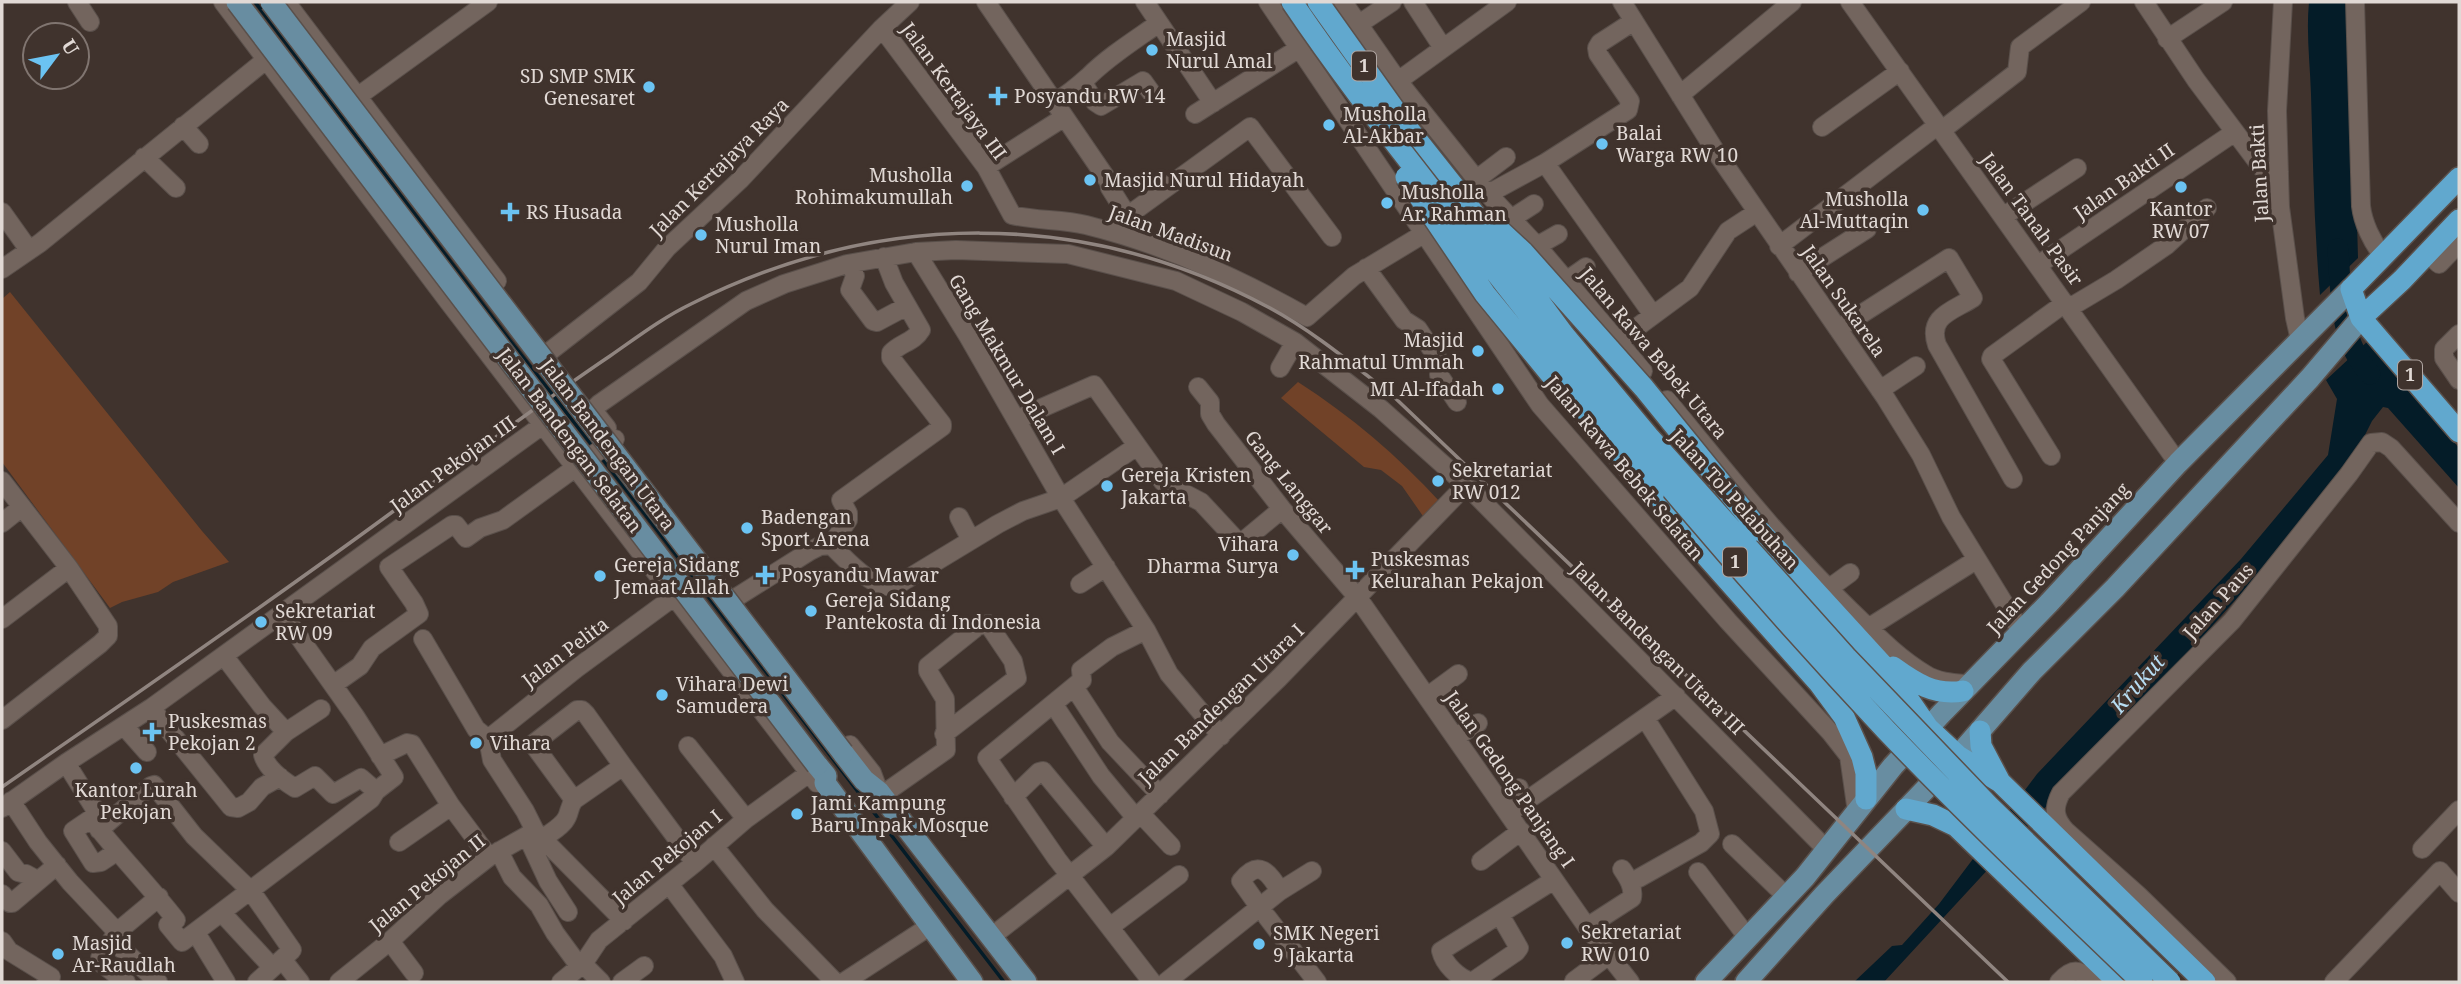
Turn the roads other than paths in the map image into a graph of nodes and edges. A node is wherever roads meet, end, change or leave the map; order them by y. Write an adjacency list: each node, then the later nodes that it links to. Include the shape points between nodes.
1 (76, 2): 25 (street)
2 (223, 2): 32 (street, Jalan Bandengan Selatan)
3 (237, 2): 171 (main road, Jalan Bandengan Selatan, bridge)
4 (271, 2): 177 (main road, Jalan Bandengan Utara, bridge, via 843,753)
5 (286, 2): 38 (street, Jalan Bandengan Utara)
6 (488, 2): 38 (street)
7 (910, 2): 28 (street, Jalan Kertajaya Raya)
8 (986, 2): 41 (street)
9 (1145, 2): 27 (street)
10 (1268, 2): 30 (street, Jalan Rawa Bebek Selatan)
11 (1292, 2): 40 (highway, Jalan Tol Pelabuhan / 1, bridge)
12 (1318, 2): 57 (highway, Jalan Tol Pelabuhan / 1, bridge)
13 (1392, 2): 24 (street)
14 (1413, 2): 31 (street)
15 (1622, 2): 26 (street, Jalan Sukarela)
16 (1792, 2): 37 (street)
17 (1850, 2): 33 (street, Jalan Tanah Pasir)
18 (2081, 2): 45 (street, via 2020,47 2017,72)
19 (2144, 2): 29 (street)
20 (2223, 2): 29 (street)
21 (2283, 2): 53 (street, Jalan Bakti)
22 (2355, 2): 78 (street, via 2361,206)
23 (1504, 3): 31 (street)
24 (1351, 12): 30 (street); 34 (street, Jalan Rawa Bebek Utara)
25 (89, 21)
26 (1634, 21): 37 (street, Jalan Sukarela); 50 (street, via 1597,48 1629,101 1628,110)
27 (1159, 23): 35 (street); 39 (street)
28 (882, 28): 51 (street, Jalan Kertajaya III); 97 (street, Jalan Kertajaya Raya, via 639,282)
29 (2167, 39): 46 (street)
30 (1298, 48): 39 (street); 69 (street, Jalan Rawa Bebek Selatan)
31 (1443, 48): 34 (street)
32 (262, 63): 43 (street); 99 (street, Jalan Bandengan Selatan)
33 (1900, 71): 44 (street); 45 (street, Jalan Tanah Pasir)
34 (1398, 81): 55 (street, Jalan Rawa Bebek Utara, via 1437,116)
35 (1083, 83): 36 (street, via 1101,106 1143,81); 41 (street)
36 (1153, 95)
37 (1680, 95): 61 (street, Jalan Sukarela)
38 (358, 97): 97 (street, Jalan Bandengan Utara)
39 (1213, 103): 42 (street)
40 (1368, 107): 144 (highway, bridge, via 1405,175 1485,294 1606,442); 265 (highway, Jalan Tol Pelabuhan / 1, bridge, via 1554,348 1771,603 1961,806)
41 (1058, 111): 51 (street); 63 (street)
42 (1195, 114)
43 (183, 126): 47 (street); 48 (street)
44 (1822, 127)
45 (1940, 127): 64 (street, Jalan Tanah Pasir); 74 (street)
46 (2235, 132): 53 (street, via 2262,168); 81 (street, Jalan Bakti II)
47 (199, 144)
48 (144, 157): 56 (street); 75 (street)
49 (1506, 157): 55 (street)
50 (1545, 163): 55 (street); 90 (street)
51 (986, 167): 62 (street, Jalan Kertajaya III)
52 (2077, 168): 64 (street)
53 (2279, 172): 94 (street, Jalan Bakti, via 2295,318)
54 (2459, 178): 78 (highway, Jalan Gedong Panjang)
55 (1483, 187): 65 (street, Jalan Rawa Bebek Utara); 69 (street)
56 (176, 188)
57 (1455, 188): 140 (highway, bridge, via 1523,252 1636,379 1760,531); 266 (highway, Jalan Tol Pelabuhan / 1, bridge, via 1572,345 1837,647 1988,805)
58 (1534, 204): 65 (street)
59 (2207, 208): 88 (street, via 2167,245 2116,280)
60 (2, 212): 75 (street)
61 (1757, 212): 74 (street, Jalan Sukarela); 90 (street, via 1728,231 1690,288)
62 (1012, 215): 68 (street, Jalan Madisun)
63 (1127, 215): 68 (street); 71 (street, via 1250,127)
64 (2004, 216): 81 (street, Jalan Tanah Pasir)
65 (1511, 219): 73 (street, Jalan Rawa Bebek Utara)
66 (2459, 220): 77 (highway)
67 (1867, 229): 85 (street)
68 (1108, 230): 83 (street, Jalan Madisun, via 1254,287 1307,317)
69 (1426, 234): 83 (street); 182 (street, Jalan Rawa Bebek Selatan, via 1556,425 1849,756)
70 (1558, 234): 73 (street)
71 (1332, 237)
72 (2459, 243): 77 (street, via 2439,264)
73 (1537, 246): 86 (street, Jalan Rawa Bebek Utara)
74 (1779, 246): 85 (street, Jalan Sukarela)
75 (29, 250): 84 (street)
76 (916, 252): 79 (street, Jalan Bandengan Utara III); 95 (street, Jalan Bandengan Utara III, via 1068,254 1143,271 1176,281); 107 (street, Gang Makmur Dalam I)
77 (2427, 253): 91 (highway)
78 (2383, 256): 87 (highway, Jalan Gedong Panjang)
79 (884, 257): 80 (street, Jalan Bandengan Utara III); 89 (street)
80 (851, 264): 89 (street, via 855,276 850,290 873,321); 110 (street, Jalan Bandengan Utara III, via 746,301 598,404 596,414)
81 (2038, 265): 88 (street, Jalan Tanah Pasir)
82 (1586, 267): 86 (street)
83 (1366, 268): 106 (street, via 1405,320 1418,329 1440,362 1439,376)
84 (2, 269)
85 (1798, 273): 92 (street, Jalan Sukarela)
86 (1566, 281): 96 (street, Jalan Rawa Bebek Utara)
87 (2348, 291): 91 (highway, 1); 94 (main road, Jalan Gedong Panjang)
88 (2067, 305): 112 (street, via 1991,359); 114 (street, Jalan Tanah Pasir)
89 (907, 306): 126 (street, via 921,330 895,349 891,358 942,427 841,500 848,520)
90 (1653, 315): 96 (street)
91 (2356, 325): 101 (main road); 109 (highway, 1)
92 (1838, 330): 105 (street, Jalan Sukarela); 115 (street, via 1949,258 1973,298 1942,316 1934,335)
93 (2459, 334): 103 (street, via 2444,349 2444,358)
94 (2302, 339): 101 (main road); 114 (main road, Jalan Gedong Panjang)
95 (1295, 342): 100 (street); 117 (street, Jalan Bandengan Utara III, via 1381,409)
96 (1617, 342): 132 (street, Jalan Rawa Bebek Utara)
97 (541, 343): 99 (street, Jalan Kertajaya Raya, bridge); 102 (street)
98 (1916, 366): 105 (street)
99 (500, 367): 108 (street, Jalan Bandengan Selatan)
100 (1280, 368)
101 (2314, 372): 119 (main road)
102 (566, 375)
103 (2459, 380)
104 (1199, 387): 121 (street, Gang Langgar, via 1210,402 1212,418)
105 (1880, 390): 127 (street, Jalan Sukarela, via 1921,455)
106 (1457, 402)
107 (1017, 422): 111 (street, via 1094,385); 118 (street, Gang Makmur Dalam I)
108 (544, 424): 113 (street, Jalan Pekojan III); 136 (street, Jalan Pekojan III)
109 (2459, 432)
110 (614, 440): 113 (street, bridge); 133 (street)
111 (1137, 446): 118 (street); 121 (street, via 1163,482 1201,502 1240,544)
112 (2051, 456)
113 (579, 466): 135 (street, Jalan Pekojan III); 145 (street, via 503,520 466,538 452,525 389,567 419,614 372,648 360,666)
114 (2172, 469): 119 (main road); 139 (main road, Jalan Gedong Panjang)
115 (2013, 479)
116 (2, 481): 120 (street)
117 (1466, 485): 134 (street, Jalan Bandengan Utara I); 149 (street, Jalan Bandengan Utara III)
118 (1061, 498): 125 (street, via 1023,511); 128 (street, Gang Makmur Dalam I)
119 (2192, 504): 158 (main road)
120 (22, 507): 123 (street); 129 (street)
121 (1282, 509): 134 (street, Gang Langgar)
122 (959, 517): 125 (street)
123 (2, 523)
124 (2459, 523): 268 (street, Jalan Paus, via 2391,448 2382,442 2371,443 2232,621 2055,803 2055,813 2066,831)
125 (971, 540): 126 (street, via 932,554 894,587 870,580)
126 (831, 545): 133 (street, via 810,551)
127 (1976, 560): 139 (street, Jalan Sukarela); 140 (street)
128 (1106, 567): 131 (street); 138 (street, Gang Makmur Dalam I)
129 (69, 568): 137 (street); 154 (street, via 108,626 108,636)
130 (1850, 573): 132 (street)
131 (1080, 584)
132 (1828, 589): 140 (street, Jalan Rawa Bebek Utara)
133 (737, 597): 177 (street, via 872,773)
134 (1359, 598): 148 (street, Jalan Gedong Panjang I); 161 (street, Jalan Bandengan Utara I)
135 (668, 601): 163 (street, Jalan Pelita, via 576,668); 171 (street, Jalan Pekojan III)
136 (282, 613): 142 (street, Jalan Pekojan III); 145 (street)
137 (2, 619)
138 (1146, 630): 146 (street, via 1081,670 1083,679); 161 (street, Gang Makmur Dalam I, via 1169,674)
139 (2021, 631): 147 (main road, Jalan Gedong Panjang)
140 (1869, 638): 147 (highway, via 1924,688 1946,692); 157 (highway)
141 (423, 639): 163 (street)
142 (224, 656): 151 (street, Jalan Pekojan III); 159 (street)
143 (1458, 674): 148 (street)
144 (1819, 683): 167 (highway); 182 (highway, via 1844,717 1858,748 1866,773)
145 (333, 685): 166 (street)
146 (1074, 687): 150 (street); 178 (street, via 1110,743)
147 (1966, 688): 157 (main road, Jalan Gedong Panjang)
148 (1428, 696): 162 (street, Jalan Gedong Panjang I)
149 (1676, 696): 153 (street); 199 (street, Jalan Bandengan Utara III)
150 (1054, 705): 179 (street, via 987,758); 187 (street, via 1101,776)
151 (151, 708): 156 (street, Jalan Pekojan III); 172 (street, via 231,807 249,802 262,787)
152 (321, 709): 159 (street)
153 (1644, 718): 184 (street); 211 (street, via 1704,811 1710,834)
154 (2, 720)
155 (1478, 723): 162 (street)
156 (124, 726): 165 (street); 169 (street, Jalan Pekojan III)
157 (1928, 728): 167 (main road, Jalan Gedong Panjang); 168 (highway)
158 (1980, 731): 168 (main road); 174 (highway, via 1981,746)
159 (286, 732): 172 (street, via 263,757)
160 (944, 734): 160 (street, via 946,699 928,666 978,626 988,624 1013,661 1017,678); 177 (street, via 946,750)
161 (1221, 736): 178 (street, Jalan Bandengan Utara I)
162 (1456, 737): 184 (street, Jalan Gedong Panjang I)
163 (488, 743): 192 (street, via 492,760)
164 (688, 746): 188 (street)
165 (147, 752)
166 (380, 756): 176 (street, via 395,776); 183 (street, via 412,744)
167 (1902, 756): 173 (highway); 182 (main road, Jalan Gedong Panjang)
168 (1958, 756): 173 (main road); 174 (highway)
169 (66, 763): 181 (street, Jalan Pekojan III); 189 (street)
170 (623, 766): 180 (street); 180 (street, via 586,714 577,710 533,744); 204 (street)
171 (817, 773): 188 (street, Jalan Pekojan I); 226 (main road, Jalan Bandengan Selatan)
172 (280, 777): 176 (street, via 296,788 315,776 334,794 361,778)
173 (1929, 785): 185 (main road); 190 (highway)
174 (2002, 785): 267 (highway)
175 (1519, 788): 184 (street)
176 (376, 792): 215 (street)
177 (881, 793): 231 (main road, Jalan Bandengan Utara)
178 (1160, 795): 187 (street, Jalan Bandengan Utara I)
179 (1013, 797): 197 (street, via 1043,771); 209 (street)
180 (574, 800): 192 (street, Jalan Pekojan II, via 564,822)
181 (6, 805): 205 (street, Jalan Pekojan III)
182 (1862, 805): 199 (main road, Jalan Gedong Panjang)
183 (452, 806): 193 (street); 202 (street)
184 (1505, 807): 191 (street, Jalan Gedong Panjang I)
185 (1906, 809): 190 (highway, via 1933,815); 261 (main road)
186 (2459, 810): 198 (street)
187 (1138, 815): 196 (street); 197 (street, Jalan Bandengan Utara I)
188 (746, 819): 195 (street, Jalan Pekojan I)
189 (96, 821): 201 (street); 201 (street, via 73,831 93,863); 215 (street, via 155,785 194,836)
190 (1958, 829): 264 (highway)
191 (1521, 831): 203 (street); 213 (street, Jalan Gedong Panjang I)
192 (535, 835): 202 (street, Jalan Pekojan II); 221 (street, via 548,881); 225 (street)
193 (399, 842)
194 (1732, 844): 220 (street)
195 (714, 846): 204 (street, Jalan Pekojan I); 252 (street, via 765,910)
196 (1171, 846)
197 (1106, 847): 209 (street, Jalan Bandengan Utara I)
198 (2422, 849)
199 (1827, 850): 220 (main road, Jalan Gedong Panjang)
200 (2, 851): 212 (street, via 18,872)
201 (116, 852): 219 (street)
202 (494, 854): 234 (street, Jalan Pekojan II); 237 (street, via 539,905)
203 (1481, 860)
204 (695, 863): 214 (street, Jalan Pekojan I)
205 (57, 865): 212 (street); 230 (street, Jalan Pekojan III)
206 (1622, 869): 228 (street, via 1632,898)
207 (1312, 871): 216 (street)
208 (1698, 872): 232 (street)
209 (1071, 875): 227 (street); 231 (street, Jalan Bandengan Utara I)
210 (1179, 875): 227 (street)
211 (1639, 878)
212 (37, 880): 218 (street, via 12,903)
213 (1554, 880): 224 (street); 228 (street, Jalan Gedong Panjang I)
214 (669, 884): 225 (street, Jalan Pekojan I); 251 (street, via 723,956)
215 (251, 891): 222 (street); 236 (street, via 292,950)
216 (1280, 891): 223 (street); 223 (street, via 1266,870 1249,873 1241,881)
217 (2459, 893): 269 (street, via 2440,871)
218 (2, 894)
219 (159, 897): 229 (street, via 176,920 168,924 181,941); 230 (street)
220 (1787, 897): 232 (main road, Jalan Gedong Panjang)
221 (568, 912)
222 (222, 913): 229 (street); 236 (street)
223 (1264, 913): 257 (street); 258 (street)
224 (1500, 915)
225 (624, 921): 237 (street, Jalan Pekojan I, via 598,940)
226 (930, 926): 253 (street); 254 (main road, Jalan Bandengan Selatan)
227 (1110, 927): 256 (street)
228 (1587, 927): 235 (street, Jalan Gedong Panjang I)
229 (196, 933): 244 (street)
230 (115, 936): 242 (street, via 101,963); 243 (street, Jalan Pekojan III)
231 (991, 937): 255 (main road, Jalan Bandengan Utara)
232 (1748, 938): 260 (main road, Jalan Gedong Panjang)
233 (2, 941): 241 (street, via 9,951 51,978)
234 (390, 941): 239 (street); 247 (street, Jalan Pekojan II)
235 (1609, 956): 240 (street); 259 (street, Jalan Gedong Panjang I)
236 (277, 963): 245 (street); 246 (street)
237 (581, 965): 248 (street, Jalan Pekojan I); 249 (street)
238 (644, 966): 250 (street)
239 (414, 973)
240 (1574, 981)
241 (46, 982)
242 (125, 982)
243 (158, 982)
244 (226, 982)
245 (257, 982)
246 (300, 982)
247 (339, 982)
248 (561, 982)
249 (601, 982)
250 (622, 982)
251 (735, 982)
252 (835, 982)
253 (845, 982)
254 (972, 982)
255 (1026, 982)
256 (1152, 982)
257 (1166, 982)
258 (1317, 982)
259 (1630, 982)
260 (1706, 982)
261 (1746, 982)
262 (2059, 982): 263 (street, via 2075,971)
263 (2094, 982)
264 (2118, 982)
265 (2142, 982)
266 (2170, 982)
267 (2205, 982)
268 (2227, 982)
269 (2333, 982)

